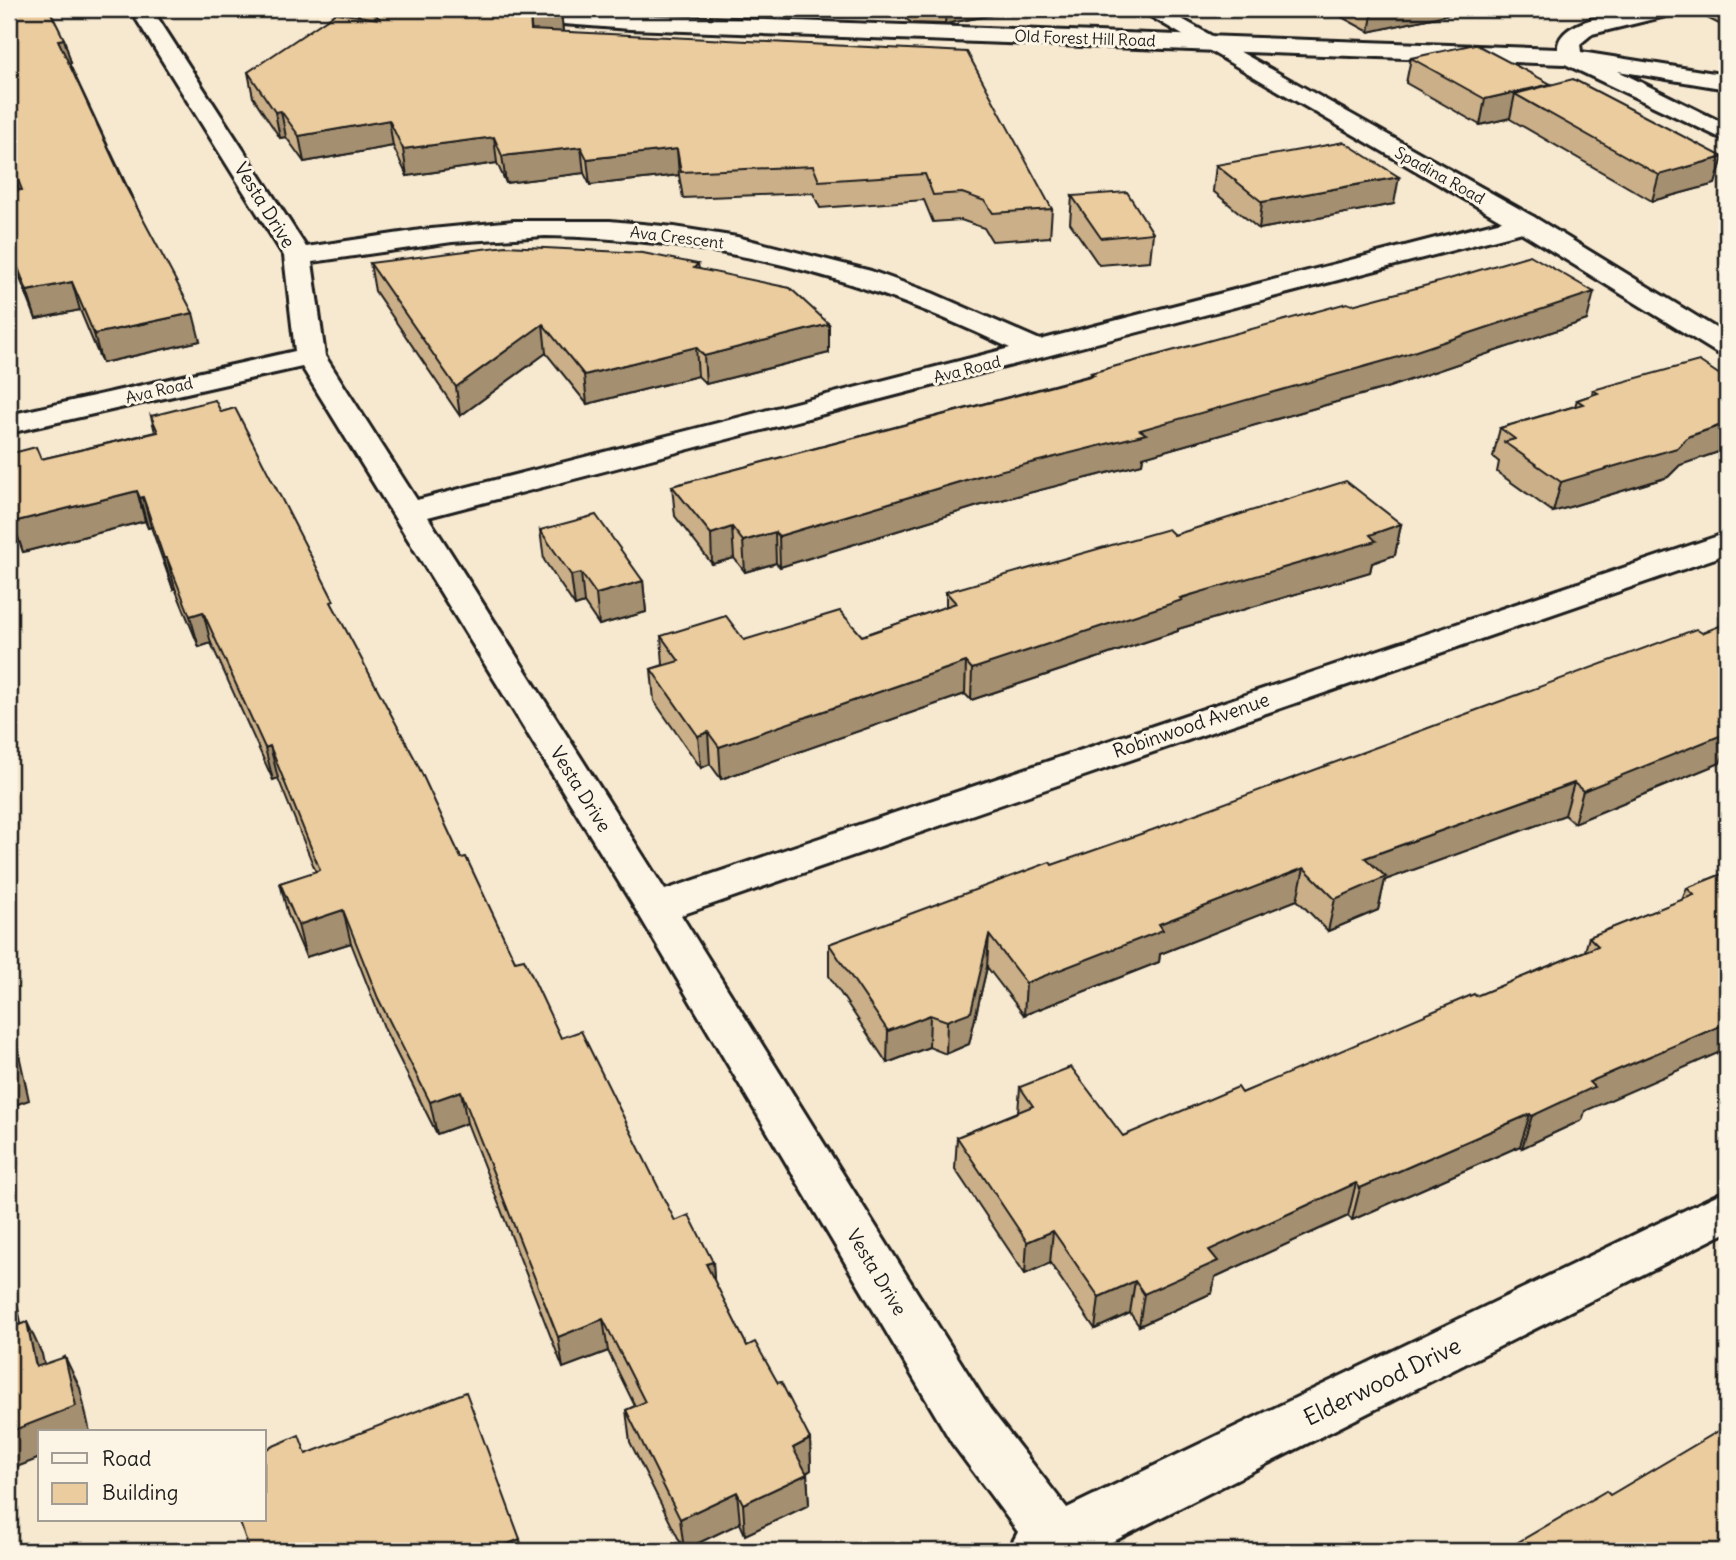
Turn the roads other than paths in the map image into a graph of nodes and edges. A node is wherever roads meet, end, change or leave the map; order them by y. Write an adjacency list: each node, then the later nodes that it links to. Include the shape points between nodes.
1 (141, 9): 11 (street, Vesta Drive)
2 (441, 9): 5 (street, Old Forest Hill Road)
3 (1149, 9): 6 (street, Spadina Road)
4 (1665, 9): 7 (street, via 1584,29 1569,42)
5 (624, 15): 6 (street, Old Forest Hill Road)
6 (1204, 42): 7 (street, Old Forest Hill Road); 10 (street, Spadina Road)
7 (1570, 57): 8 (street, Old Forest Hill Road); 9 (street)
8 (1727, 82)
9 (1727, 134)
10 (1525, 223): 12 (street, Spadina Road); 13 (street, Ava Road)
11 (298, 256): 13 (street, Ava Crescent, via 478,231 547,228 679,234 771,250 862,277 968,315); 14 (street, Vesta Drive)
12 (1727, 347)
13 (1040, 351): 16 (street, Ava Road)
14 (310, 356): 15 (street, Ava Road); 16 (street, Vesta Drive)
15 (9, 424)
16 (409, 512): 18 (street, Vesta Drive)
17 (1727, 543): 18 (street, Robinwood Avenue)
18 (656, 908): 20 (street, Vesta Drive, via 971,1426)
19 (1727, 1210): 20 (street, Elderwood Drive)
20 (1053, 1548)

